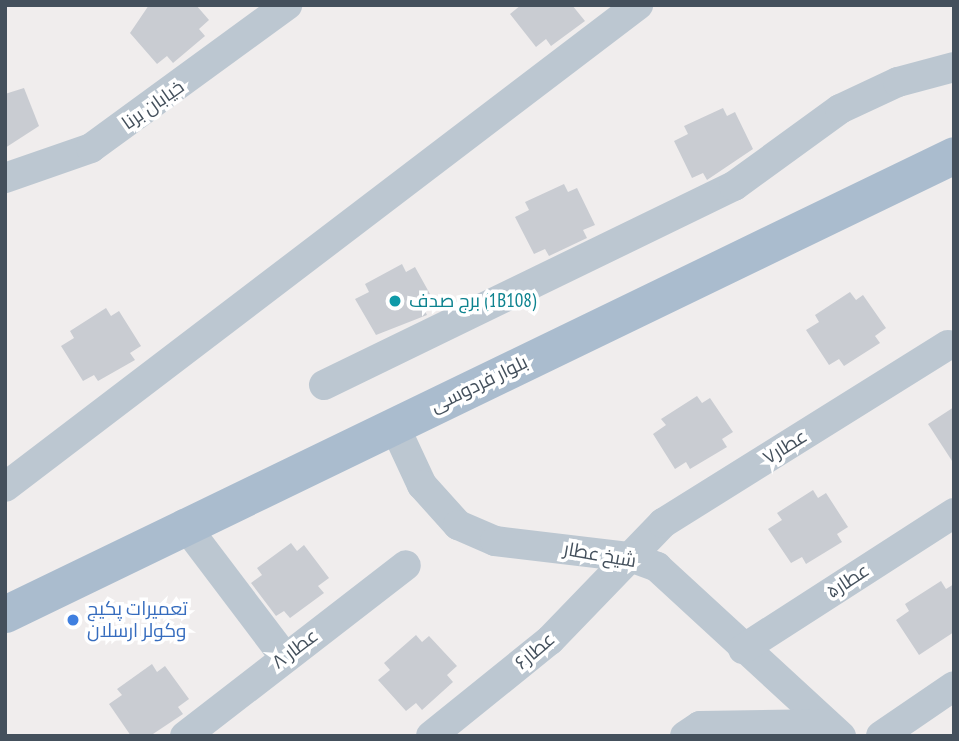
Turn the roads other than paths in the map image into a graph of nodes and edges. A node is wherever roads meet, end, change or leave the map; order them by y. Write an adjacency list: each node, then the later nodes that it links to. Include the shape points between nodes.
1 (287, 5): 5 (street, خیابان برنا, via 92,148)
2 (638, 5): 9 (street)
3 (954, 67): 7 (street, via 898,82 840,109 734,186)
4 (954, 155): 8 (main road, بلوار فردوسی)
5 (5, 178)
6 (948, 345): 12 (street, عطار۷, via 663,523)
7 (324, 385)
8 (394, 425): 11 (main road, بلوار فردوسی); 12 (street, شیخ عطار, via 422,485 458,524 495,541)
9 (5, 486)
10 (954, 513): 15 (street, عطار۵)
11 (184, 524): 14 (main road, بلوار فردوسی); 16 (street)
12 (630, 557): 15 (street, شیخ عطار, via 657,568); 20 (street, عطار۶, via 551,639)
13 (406, 565): 16 (street, عطار ۸)
14 (5, 614)
15 (743, 649): 18 (street, شیخ عطار)
16 (284, 656): 19 (street, عطار ۸)
17 (954, 686): 22 (street)
18 (834, 730): 21 (street, via 700,726)
19 (185, 736)
20 (431, 736)
21 (685, 736)
22 (881, 736)

